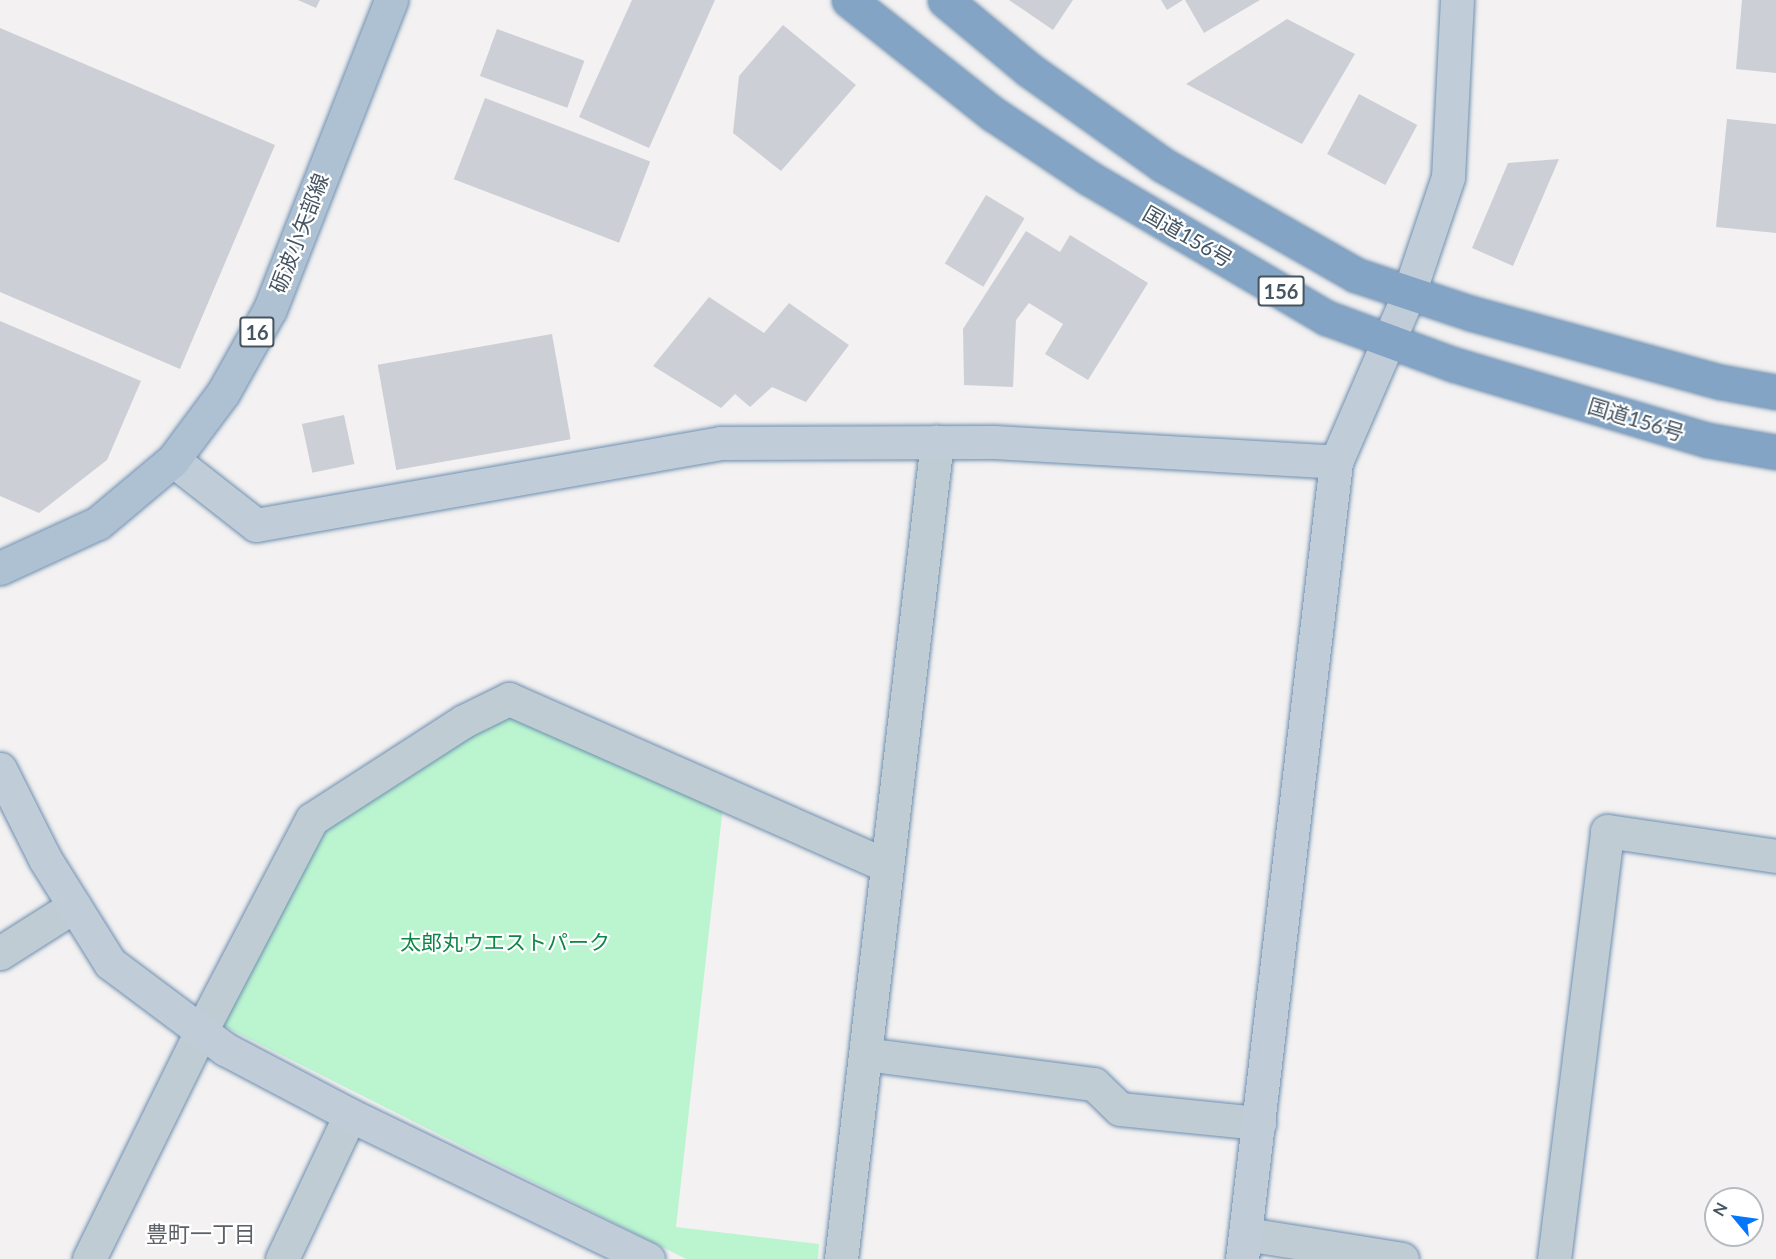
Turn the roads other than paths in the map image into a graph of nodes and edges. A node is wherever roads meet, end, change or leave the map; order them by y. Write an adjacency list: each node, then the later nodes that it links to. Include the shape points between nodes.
1 (391, 0): 10 (main road, 砺波小矢部線 / 16, via 270,309 223,393)
2 (849, 0): 6 (highway, 国道156号 / 156, via 993,114 1089,178 1327,318)
3 (945, 0): 5 (highway, 156, via 1028,69 1163,165 1356,274)
4 (1457, 0): 5 (street, via 1448,177)
5 (1409, 293): 6 (street); 7 (highway, 156, via 1721,382)
6 (1390, 341): 9 (highway, 国道156号 / 156, via 1452,364 1707,440); 11 (street)
7 (1776, 392)
8 (937, 442): 10 (street, via 720,443 256,525); 11 (street); 15 (street)
9 (1776, 452)
10 (173, 460): 12 (main road, 砺波小矢部線 / 16, via 98,523)
11 (1336, 462): 21 (street)
12 (0, 568)
13 (0, 769): 16 (street, via 45,859)
14 (1776, 856): 28 (street, via 1607,831)
15 (887, 866): 18 (street, via 509,699 464,721 312,819); 19 (street)
16 (74, 906): 17 (street); 18 (street, via 110,963)
17 (0, 953)
18 (201, 1031): 20 (street, via 225,1049); 23 (street)
19 (865, 1054): 21 (street, via 1094,1084 1120,1109); 26 (street)
20 (350, 1115): 24 (street); 25 (street)
21 (1259, 1123): 22 (street)
22 (1244, 1247): 27 (street)
23 (89, 1259)
24 (282, 1259)
25 (648, 1259)
26 (841, 1259)
27 (1402, 1259)
28 (1554, 1259)

